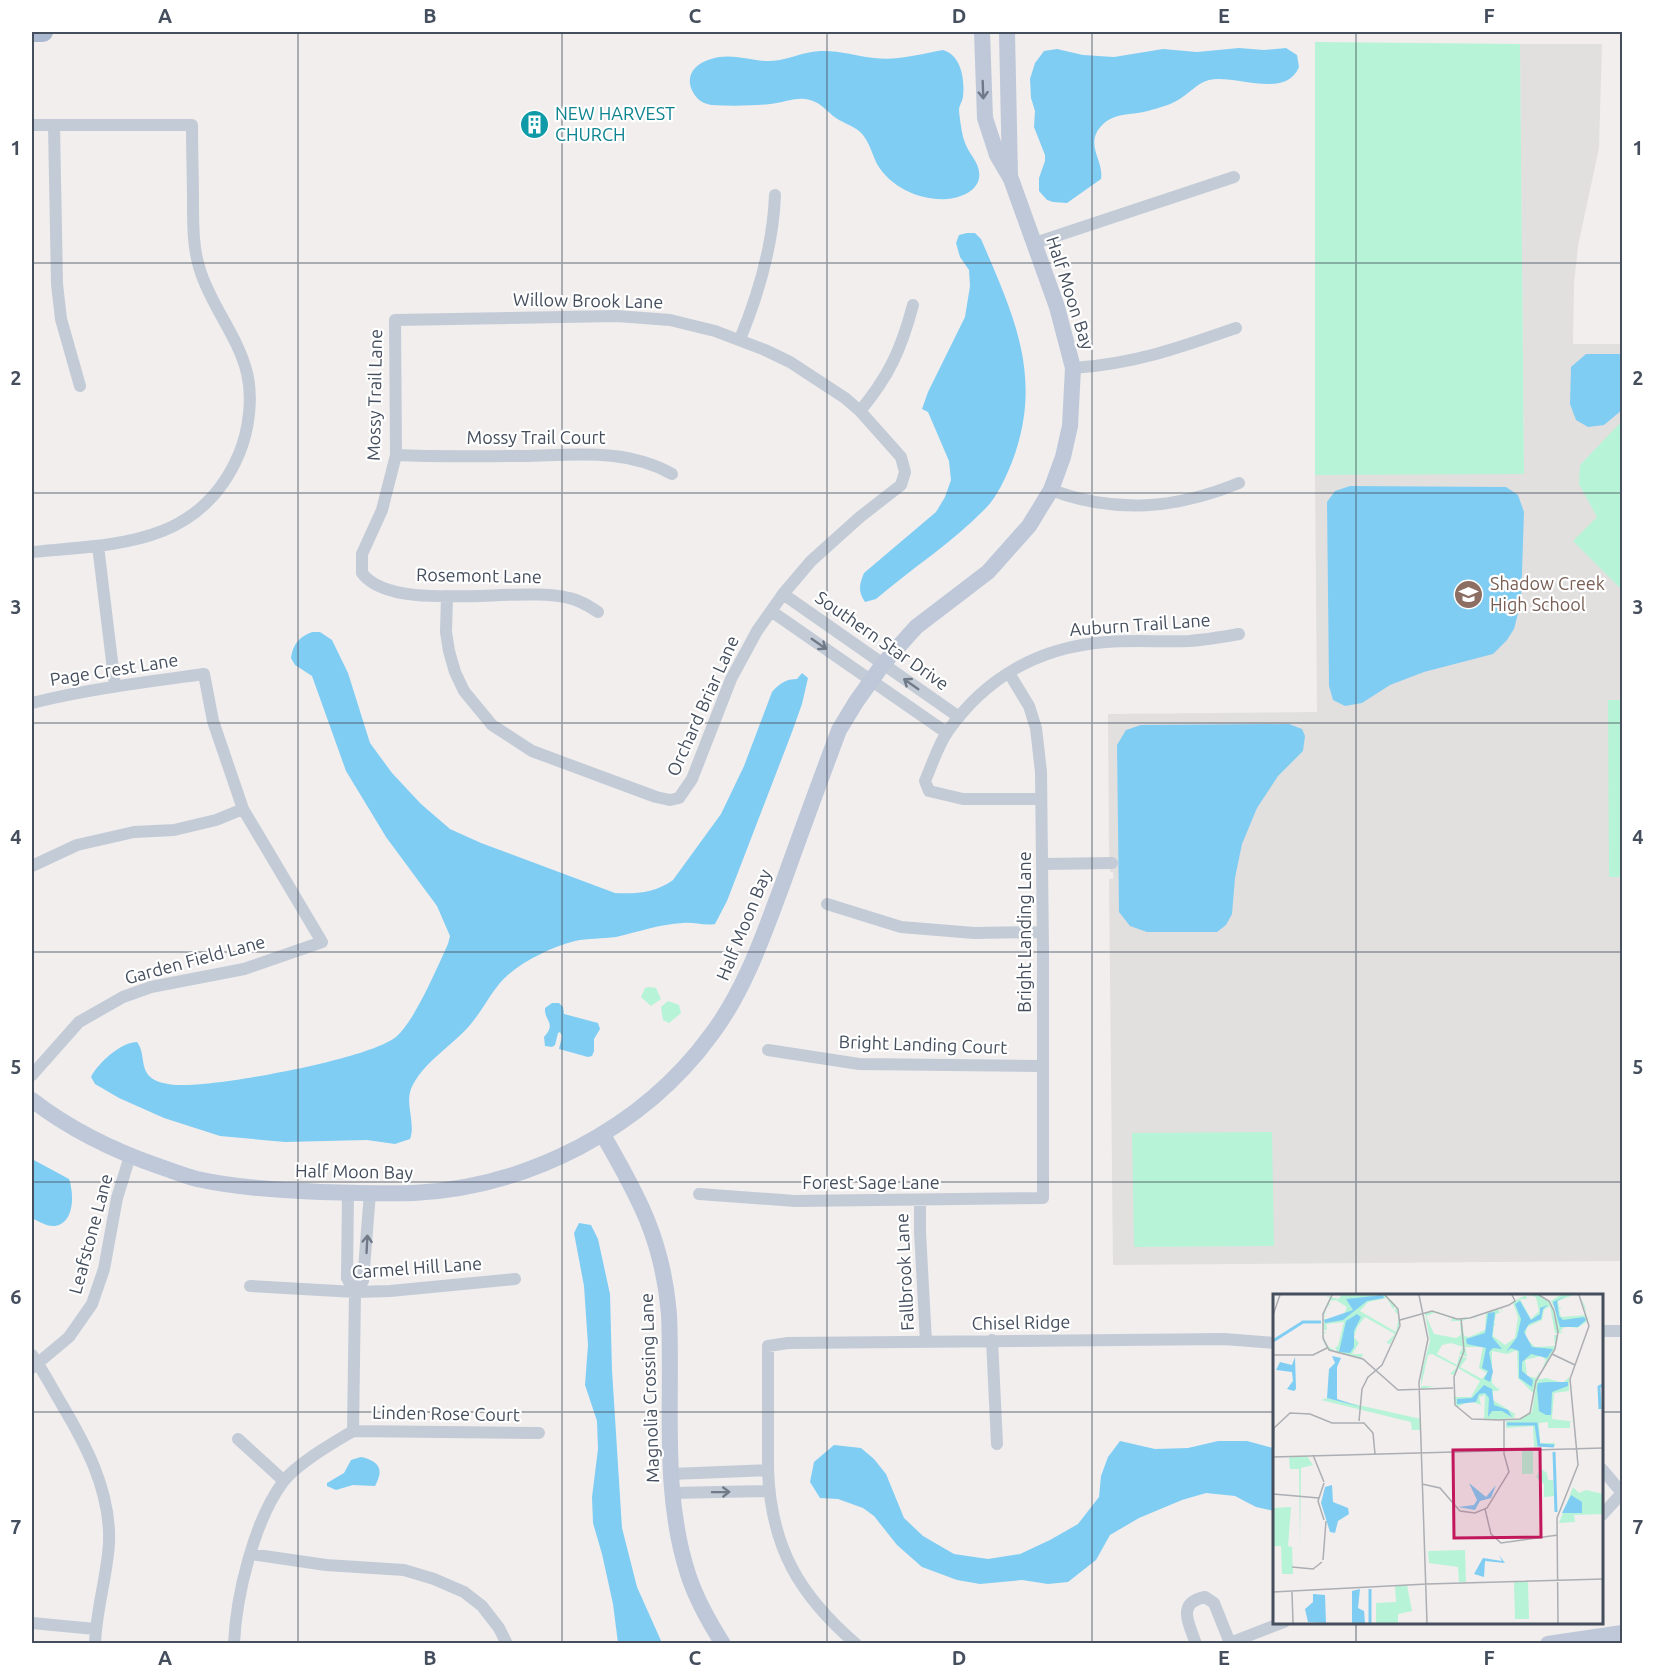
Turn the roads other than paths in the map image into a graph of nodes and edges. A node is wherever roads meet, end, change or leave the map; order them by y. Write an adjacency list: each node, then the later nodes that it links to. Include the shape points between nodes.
1 (32, 32): 2 (main road)
2 (43, 32)
3 (982, 32): 8 (street, Half Moon Bay, one-way to 8, via 985,118 997,155)
4 (1007, 32): 8 (street, Half Moon Bay)
5 (32, 125): 6 (street)
6 (54, 125): 16 (street, via 57,284 61,319); 23 (street, via 192,125 193,230 200,271 240,350 250,389 242,447 225,482 211,498 192,515 158,534)
7 (1234, 177): 10 (street)
8 (1011, 179): 10 (street, Half Moon Bay)
9 (775, 195): 14 (street, via 765,267)
10 (1035, 243): 15 (street, Half Moon Bay)
11 (913, 305): 17 (street, via 889,372)
12 (394, 320): 14 (street, Willow Brook Lane, via 648,317); 18 (street, Mossy Trail Lane)
13 (1236, 328): 15 (street, via 1137,360)
14 (740, 339): 17 (street, Willow Brook Lane, via 790,362)
15 (1073, 368): 22 (street, Half Moon Bay, via 1070,426)
16 (80, 386)
17 (860, 411): 19 (street, Willow Brook Lane, via 902,457)
18 (396, 455): 20 (street, Mossy Trail Court, via 611,455 636,458); 25 (street, Mossy Trail Lane, via 382,510 362,554)
19 (905, 472): 26 (street, Orchard Briar Lane, via 901,484 831,542)
20 (672, 474)
21 (1239, 483): 22 (street, via 1178,503 1146,507 1076,499)
22 (1051, 490): 31 (street, Half Moon Bay, via 1029,526 988,572 916,627)
23 (98, 546): 24 (street); 34 (street)
24 (32, 552)
25 (362, 573): 27 (street, Rosemont Lane, via 371,583 386,589)
26 (783, 594): 28 (street, Orchard Briar Lane); 31 (street, Southern Star Drive)
27 (447, 596): 28 (street, Orchard Briar Lane, via 448,642 455,672 464,691 492,725 532,751 670,800 679,798 692,779 731,679); 29 (street, Rosemont Lane, via 550,595 569,598)
28 (771, 611): 33 (street, one-way to 33)
29 (598, 612)
30 (1239, 634): 32 (street, Auburn Trail Lane, via 1089,644 1045,654)
31 (883, 664): 33 (street, Half Moon Bay); 36 (street, Southern Star Drive, one-way to 31)
32 (1009, 673): 36 (street, Auburn Trail Lane, via 988,686); 38 (street, Bright Landing Lane, via 1029,706 1036,728)
33 (871, 681): 37 (street); 49 (street, Half Moon Bay, via 839,730 758,949 727,1013 667,1086)
34 (116, 686): 35 (street, Page Crest Lane); 39 (street, Page Crest Lane, via 204,674 213,721)
35 (32, 703)
36 (959, 717): 37 (street, Auburn Trail Lane)
37 (947, 732): 38 (street, Auburn Trail Lane, via 925,781 929,790 963,799)
38 (1041, 799): 41 (street, Bright Landing Lane)
39 (243, 809): 42 (street, via 174,830 134,832 77,845); 47 (street, Garden Field Lane, via 322,942 244,969 151,987 123,997 79,1022)
40 (1112, 863): 41 (street)
41 (1043, 864): 44 (street, Bright Landing Lane)
42 (32, 866)
43 (826, 904): 44 (street, via 901,927 974,933)
44 (1043, 932): 46 (street, Bright Landing Lane)
45 (768, 1050): 46 (street, Bright Landing Court, via 859,1064)
46 (1042, 1066): 54 (street, Bright Landing Lane)
47 (32, 1075)
48 (32, 1100): 50 (street, Half Moon Bay, via 90,1138)
49 (603, 1135): 52 (street, Half Moon Bay, via 532,1168 480,1183 415,1193); 71 (street, Magnolia Crossing Lane, via 642,1204 663,1270 670,1342)
50 (130, 1156): 51 (street, Half Moon Bay, via 195,1179 260,1189); 64 (street, Leafstone Lane, via 92,1304 69,1337)
51 (348, 1192): 52 (street, Half Moon Bay); 58 (street, via 347,1278)
52 (370, 1193): 58 (street, one-way to 52, via 363,1281)
53 (699, 1194): 55 (street, Forest Sage Lane, via 795,1201)
54 (1043, 1198): 55 (street, Forest Sage Lane)
55 (920, 1200): 62 (street, Fallbrook Lane)
56 (515, 1279): 58 (street, Carmel Hill Lane)
57 (250, 1286): 58 (street, Carmel Hill Lane)
58 (355, 1292): 65 (street)
59 (1603, 1331): 60 (street)
60 (1623, 1331)
61 (993, 1340): 62 (street, Chisel Ridge); 63 (street, Chisel Ridge); 68 (street)
62 (926, 1342): 69 (street, Chisel Ridge, via 768,1346)
63 (1273, 1343)
64 (34, 1363): 80 (street, via 69,1416 92,1461 109,1515 109,1545)
65 (353, 1431): 66 (street, Linden Rose Court); 72 (street)
66 (539, 1432)
67 (238, 1440): 72 (street)
68 (997, 1444)
69 (768, 1470): 71 (street); 73 (street)
70 (1603, 1470): 75 (street)
71 (672, 1474): 74 (street, Magnolia Crossing Lane)
72 (284, 1480): 77 (street, via 262,1517)
73 (768, 1491): 74 (street, one-way to 73); 89 (street, via 786,1557 799,1582)
74 (673, 1493): 88 (street, Magnolia Crossing Lane, via 688,1575)
75 (1622, 1493): 76 (street)
76 (1603, 1514)
77 (251, 1554): 86 (street); 87 (street, via 326,1565 404,1570 434,1579 464,1592 483,1606)
78 (32, 1623): 80 (street)
79 (1281, 1624): 83 (street)
80 (95, 1629): 85 (street)
81 (1623, 1633): 82 (street)
82 (1573, 1642): 84 (street)
83 (1228, 1643): 90 (street, via 1214,1603 1204,1597 1188,1604 1186,1613)
84 (1550, 1643)
85 (95, 1644)
86 (234, 1644)
87 (507, 1644)
88 (723, 1644)
89 (856, 1644)
90 (1196, 1644)

